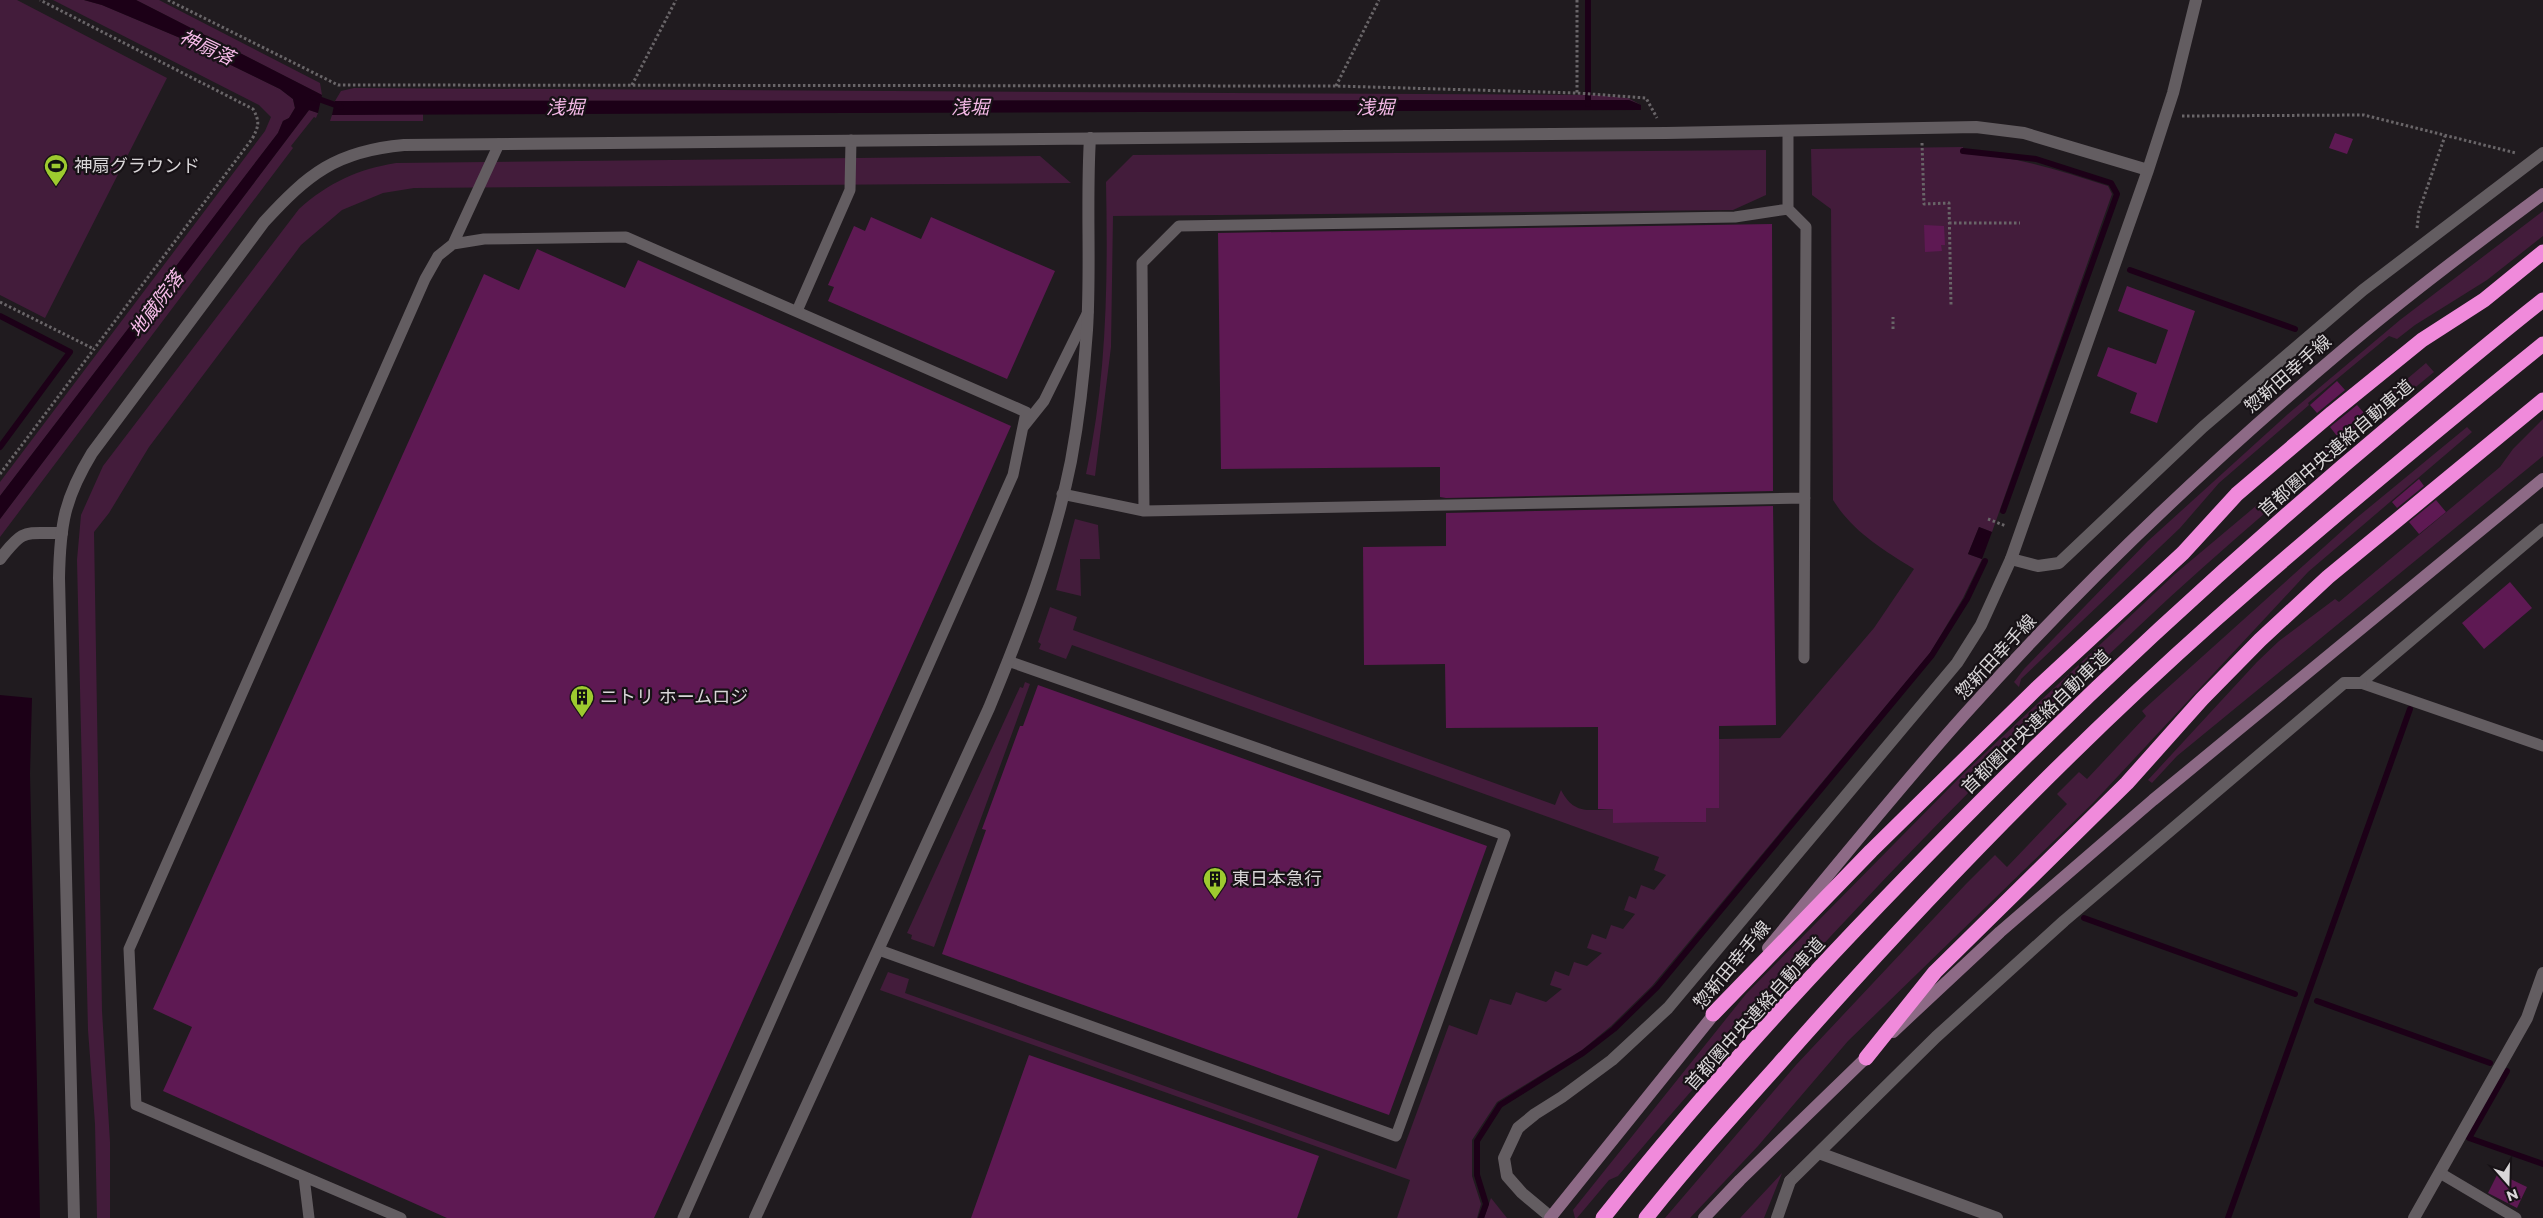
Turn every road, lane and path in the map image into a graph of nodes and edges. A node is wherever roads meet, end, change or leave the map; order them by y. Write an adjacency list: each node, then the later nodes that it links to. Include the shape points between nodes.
1 (40, 0): 35 (path, via 253,108 259,120 252,139)
2 (168, 0): 7 (path, via 338,85)
3 (676, 0): 7 (path)
4 (1379, 0): 8 (path)
5 (1577, 0): 9 (path)
6 (2196, 0): 10 (street)
7 (632, 85): 8 (path)
8 (1336, 86): 9 (path)
9 (1577, 93): 12 (path, via 1646,98)
10 (2166, 116): 13 (path, via 2364,115); 19 (street)
11 (1788, 131): 12 (street); 19 (street, via 1976,127 2024,133); 21 (lane)
12 (1666, 133): 14 (street)
13 (2445, 136): 18 (path); 25 (path, via 2418,211)
14 (1090, 138): 15 (street); 31 (street)
15 (851, 140): 17 (street); 30 (lane, via 850,190)
16 (1922, 143): 22 (path, via 1924,204 1949,203)
17 (499, 144): 24 (lane); 46 (street, via 404,145 366,151 318,170 295,189 264,222 92,453 74,483)
18 (2540, 156): 25 (street)
19 (2148, 170): 48 (street)
20 (2543, 194): 55 (main road, 惣新田幸手線, via 2347,346 2201,475 2093,580 1965,714)
21 (1788, 209): 41 (lane, via 1806,227); 42 (lane, via 1735,217 1179,226 1142,263)
22 (1949, 222): 23 (path); 29 (path)
23 (2020, 223)
24 (453, 244): 30 (lane, via 484,239 626,237); 59 (lane, via 438,256 425,279 129,949 136,1105)
25 (2414, 251): 48 (street, via 2363,290 2202,428 2060,563 2038,566)
26 (2543, 252): 55 (highway, via 2484,300 2422,340 2237,494 2183,553 2036,689 1871,851)
27 (2543, 300): 66 (highway, 首都圏中央連絡自動車道, via 2339,468 2196,594 2063,719 1878,906 1744,1052)
28 (0, 302): 35 (path)
29 (1951, 306)
30 (797, 311): 37 (lane, via 1026,412)
31 (1088, 312): 37 (lane, via 1044,402); 40 (street, via 1081,392 1071,462)
32 (1893, 317): 33 (path)
33 (1893, 328)
34 (2543, 344): 67 (highway, via 2413,449 2214,621 2082,744 1846,987)
35 (94, 349): 38 (path)
36 (2543, 400): 56 (highway, via 2328,577 2260,640 2127,782 1935,972)
37 (1023, 427): 63 (lane, via 1013,475)
38 (0, 474)
39 (2543, 479): 56 (main road, via 2153,800 2000,932)
40 (1062, 494): 42 (lane); 50 (street, via 1023,625)
41 (1805, 498): 42 (lane); 49 (lane)
42 (1144, 511)
43 (1988, 519): 44 (path)
44 (2007, 526)
45 (2543, 529): 51 (lane)
46 (62, 533): 47 (street, via 25,533 15,539); 60 (street, via 59,578)
47 (0, 559)
48 (2011, 559): 65 (street, via 1981,625 1957,663 1668,1008 1612,1060 1518,1128 1504,1158 1507,1176)
49 (1804, 658)
50 (1008, 662): 53 (street); 53 (lane, via 1505,835 1396,1136)
51 (2361, 683): 52 (lane); 57 (street, via 2344,683 2121,872 1936,1036)
52 (2543, 746)
53 (879, 950): 64 (street)
54 (2543, 973): 58 (street, via 2527,1018)
55 (1713, 1014): 65 (main road, 惣新田幸手線)
56 (1866, 1058): 68 (main road)
57 (1819, 1153): 69 (street, via 1790,1181); 70 (street)
58 (2440, 1173): 71 (street); 72 (lane)
59 (304, 1177): 61 (lane); 62 (lane)
60 (74, 1218)
61 (309, 1218)
62 (400, 1218)
63 (683, 1218)
64 (755, 1218)
65 (1551, 1218)
66 (1603, 1218)
67 (1646, 1218)
68 (1704, 1218)
69 (1777, 1218)
70 (1997, 1218)
71 (2414, 1218)
72 (2516, 1218)

